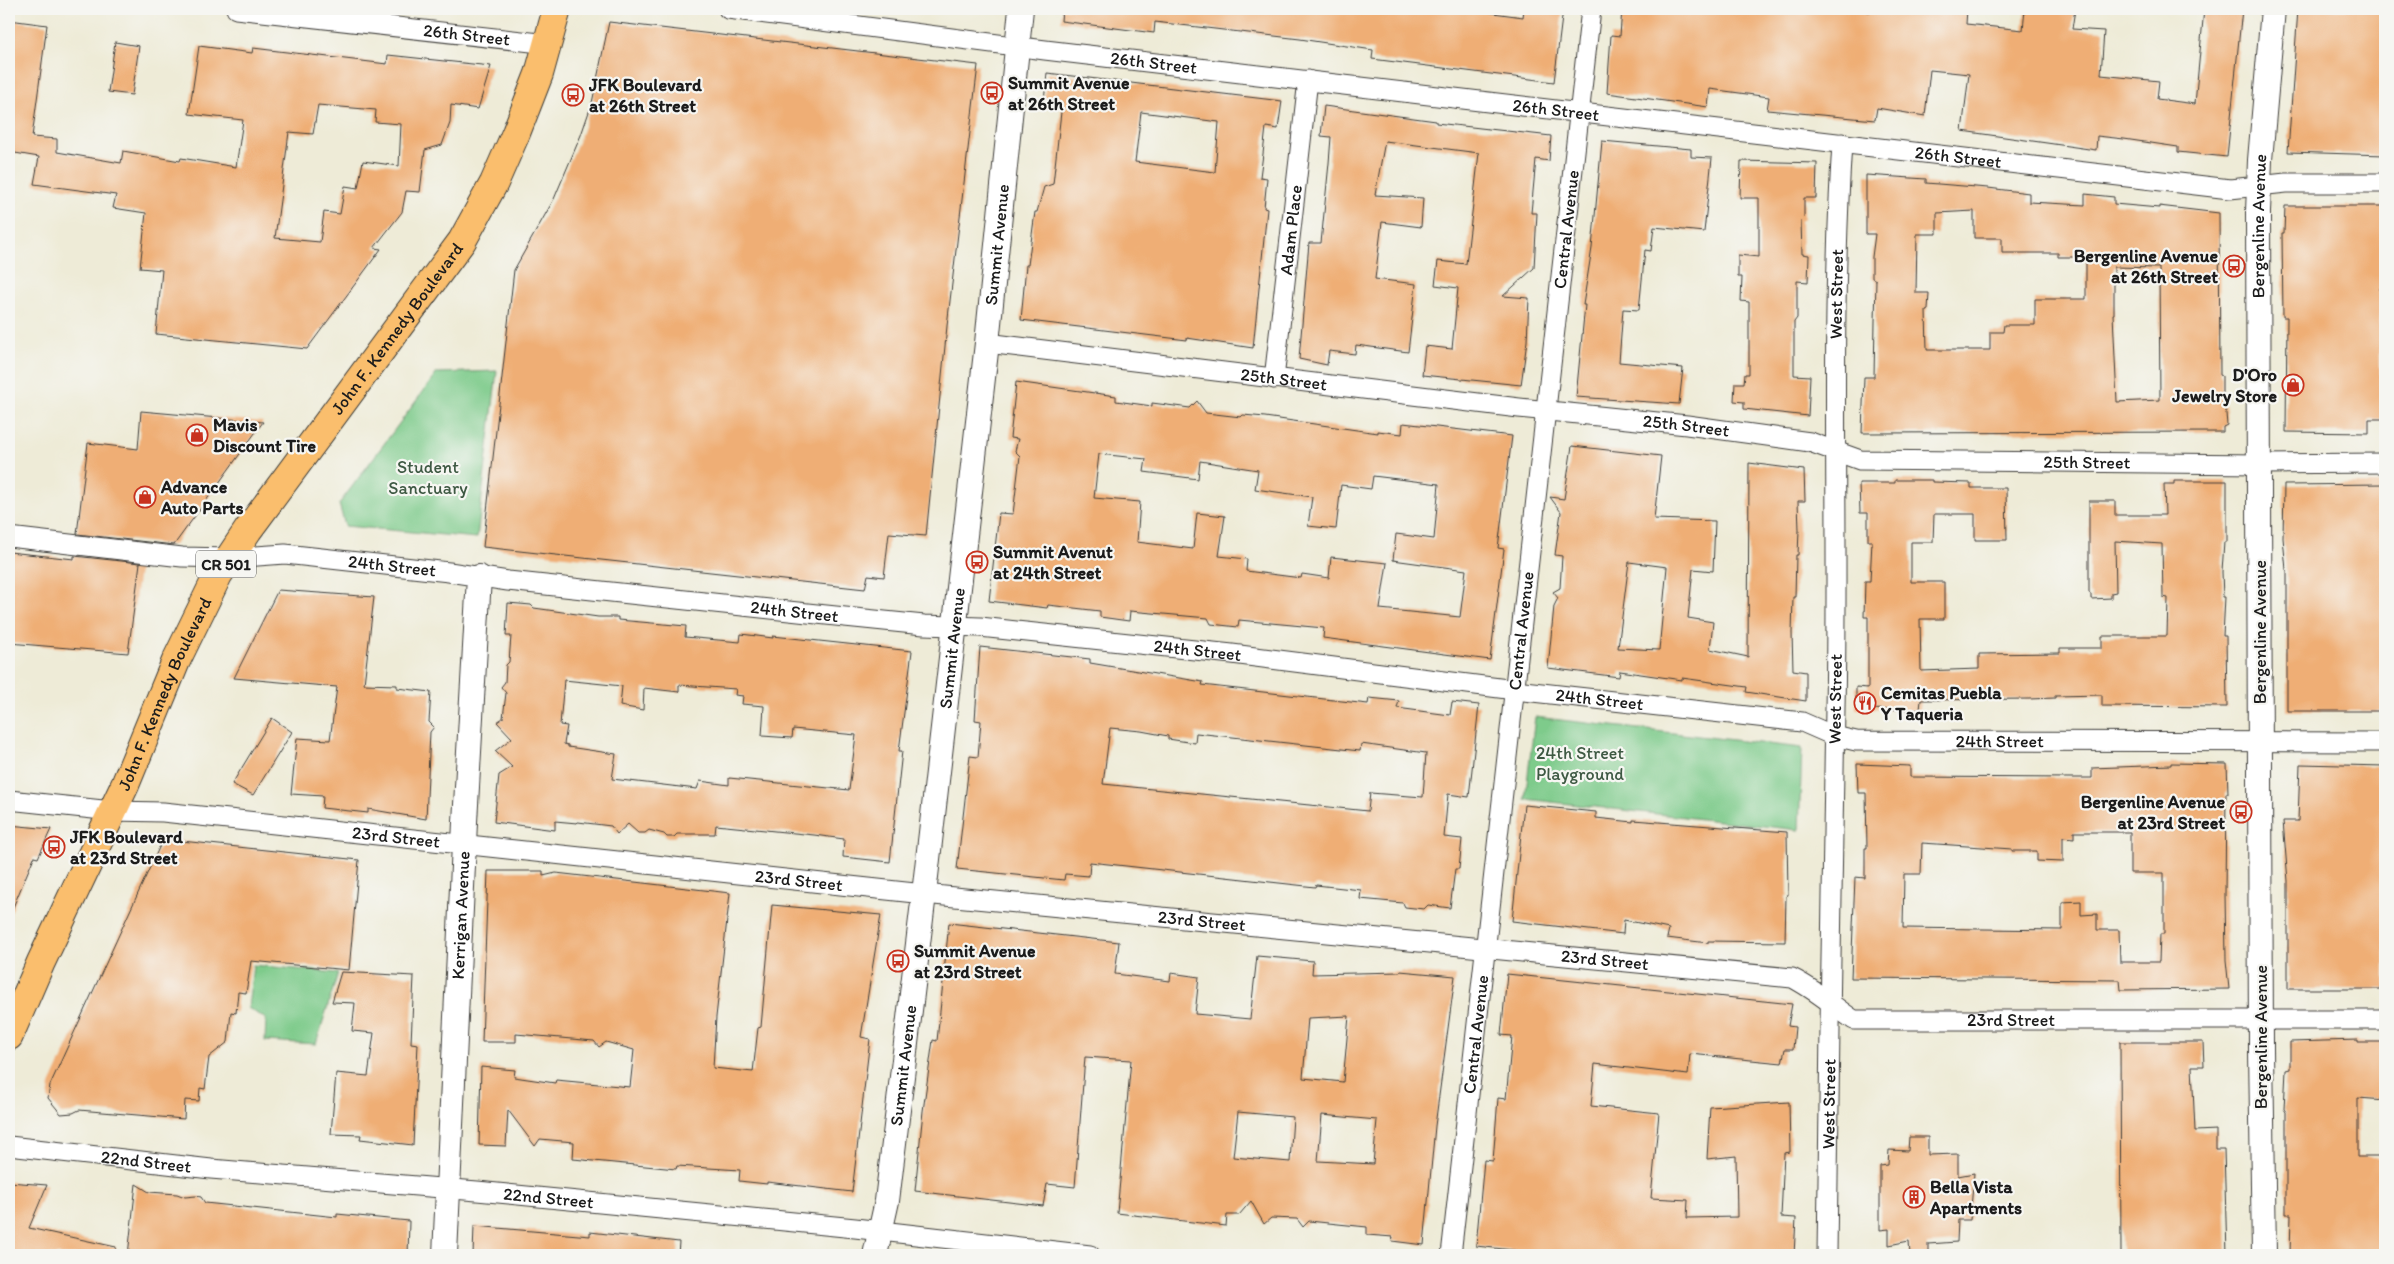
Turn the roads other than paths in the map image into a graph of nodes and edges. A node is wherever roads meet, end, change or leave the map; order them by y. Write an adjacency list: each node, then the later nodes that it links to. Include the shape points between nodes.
1 (236, 9): 7 (street, 26th Street)
2 (557, 9): 7 (main road, John F. Kennedy Boulevard / CR 501)
3 (728, 9): 8 (street, 26th Street)
4 (1021, 9): 8 (street, Summit Avenue)
5 (1591, 9): 10 (street, Central Avenue)
6 (2273, 9): 13 (street, Bergenline Avenue)
7 (549, 44): 21 (main road, John F. Kennedy Boulevard / CR 501, via 494,183 462,241)
8 (1017, 45): 9 (street, 26th Street); 14 (street, Summit Avenue)
9 (1308, 80): 10 (street, 26th Street); 15 (street, Adam Place)
10 (1580, 112): 11 (street, 26th Street); 16 (street, Central Avenue)
11 (1842, 143): 13 (street, 26th Street, via 2230,190); 17 (street, West Street)
12 (2385, 182): 13 (street, 26th Street, via 2286,183)
13 (2259, 187): 19 (street, Bergenline Avenue)
14 (986, 343): 15 (street, 25th Street); 23 (street, Summit Avenue)
15 (1274, 380): 16 (street, 25th Street)
16 (1546, 411): 17 (street, 25th Street, via 1801,440); 24 (street, Central Avenue)
17 (1834, 450): 19 (street, 25th Street, via 1860,460); 25 (street, West Street)
18 (2385, 463): 19 (street, 25th Street)
19 (2260, 464): 26 (street, Bergenline Avenue)
20 (9, 537): 21 (street, 24th Street, via 182,558)
21 (229, 558): 22 (street, 24th Street, via 285,554); 29 (main road, John F. Kennedy Boulevard / CR 501, via 176,661)
22 (479, 577): 23 (street, 24th Street); 30 (street, Kerrigan Avenue)
23 (954, 626): 24 (street, 24th Street, via 1232,654); 31 (street, Summit Avenue)
24 (1515, 690): 25 (street, 24th Street, via 1802,722); 32 (street, Central Avenue)
25 (1834, 736): 26 (street, 24th Street, via 1856,741); 33 (street, West Street)
26 (2261, 741): 27 (street, 24th Street); 34 (street, Bergenline Avenue)
27 (2385, 742)
28 (9, 800): 29 (street, 23rd Street)
29 (112, 811): 30 (street, 23rd Street, via 162,812); 36 (main road, John F. Kennedy Boulevard / CR 501)
30 (465, 844): 31 (street, 23rd Street); 38 (street, Kerrigan Avenue)
31 (924, 894): 32 (street, 23rd Street); 39 (street, Summit Avenue, via 887,1202)
32 (1485, 950): 33 (street, 23rd Street, via 1792,978 1818,992); 43 (street, Central Avenue)
33 (1829, 1003): 34 (street, 23rd Street, via 1854,1020); 44 (street, West Street)
34 (2261, 1020): 35 (street, 23rd Street); 45 (street, Bergenline Avenue)
35 (2385, 1020)
36 (9, 1036)
37 (9, 1146): 38 (street, 22nd Street, via 211,1169)
38 (448, 1190): 39 (street, 22nd Street); 40 (street, Kerrigan Avenue)
39 (880, 1231): 41 (street, Summit Avenue); 42 (street, 22nd Street)
40 (446, 1255)
41 (875, 1255)
42 (1090, 1255)
43 (1451, 1255)
44 (1827, 1255)
45 (2264, 1255)

